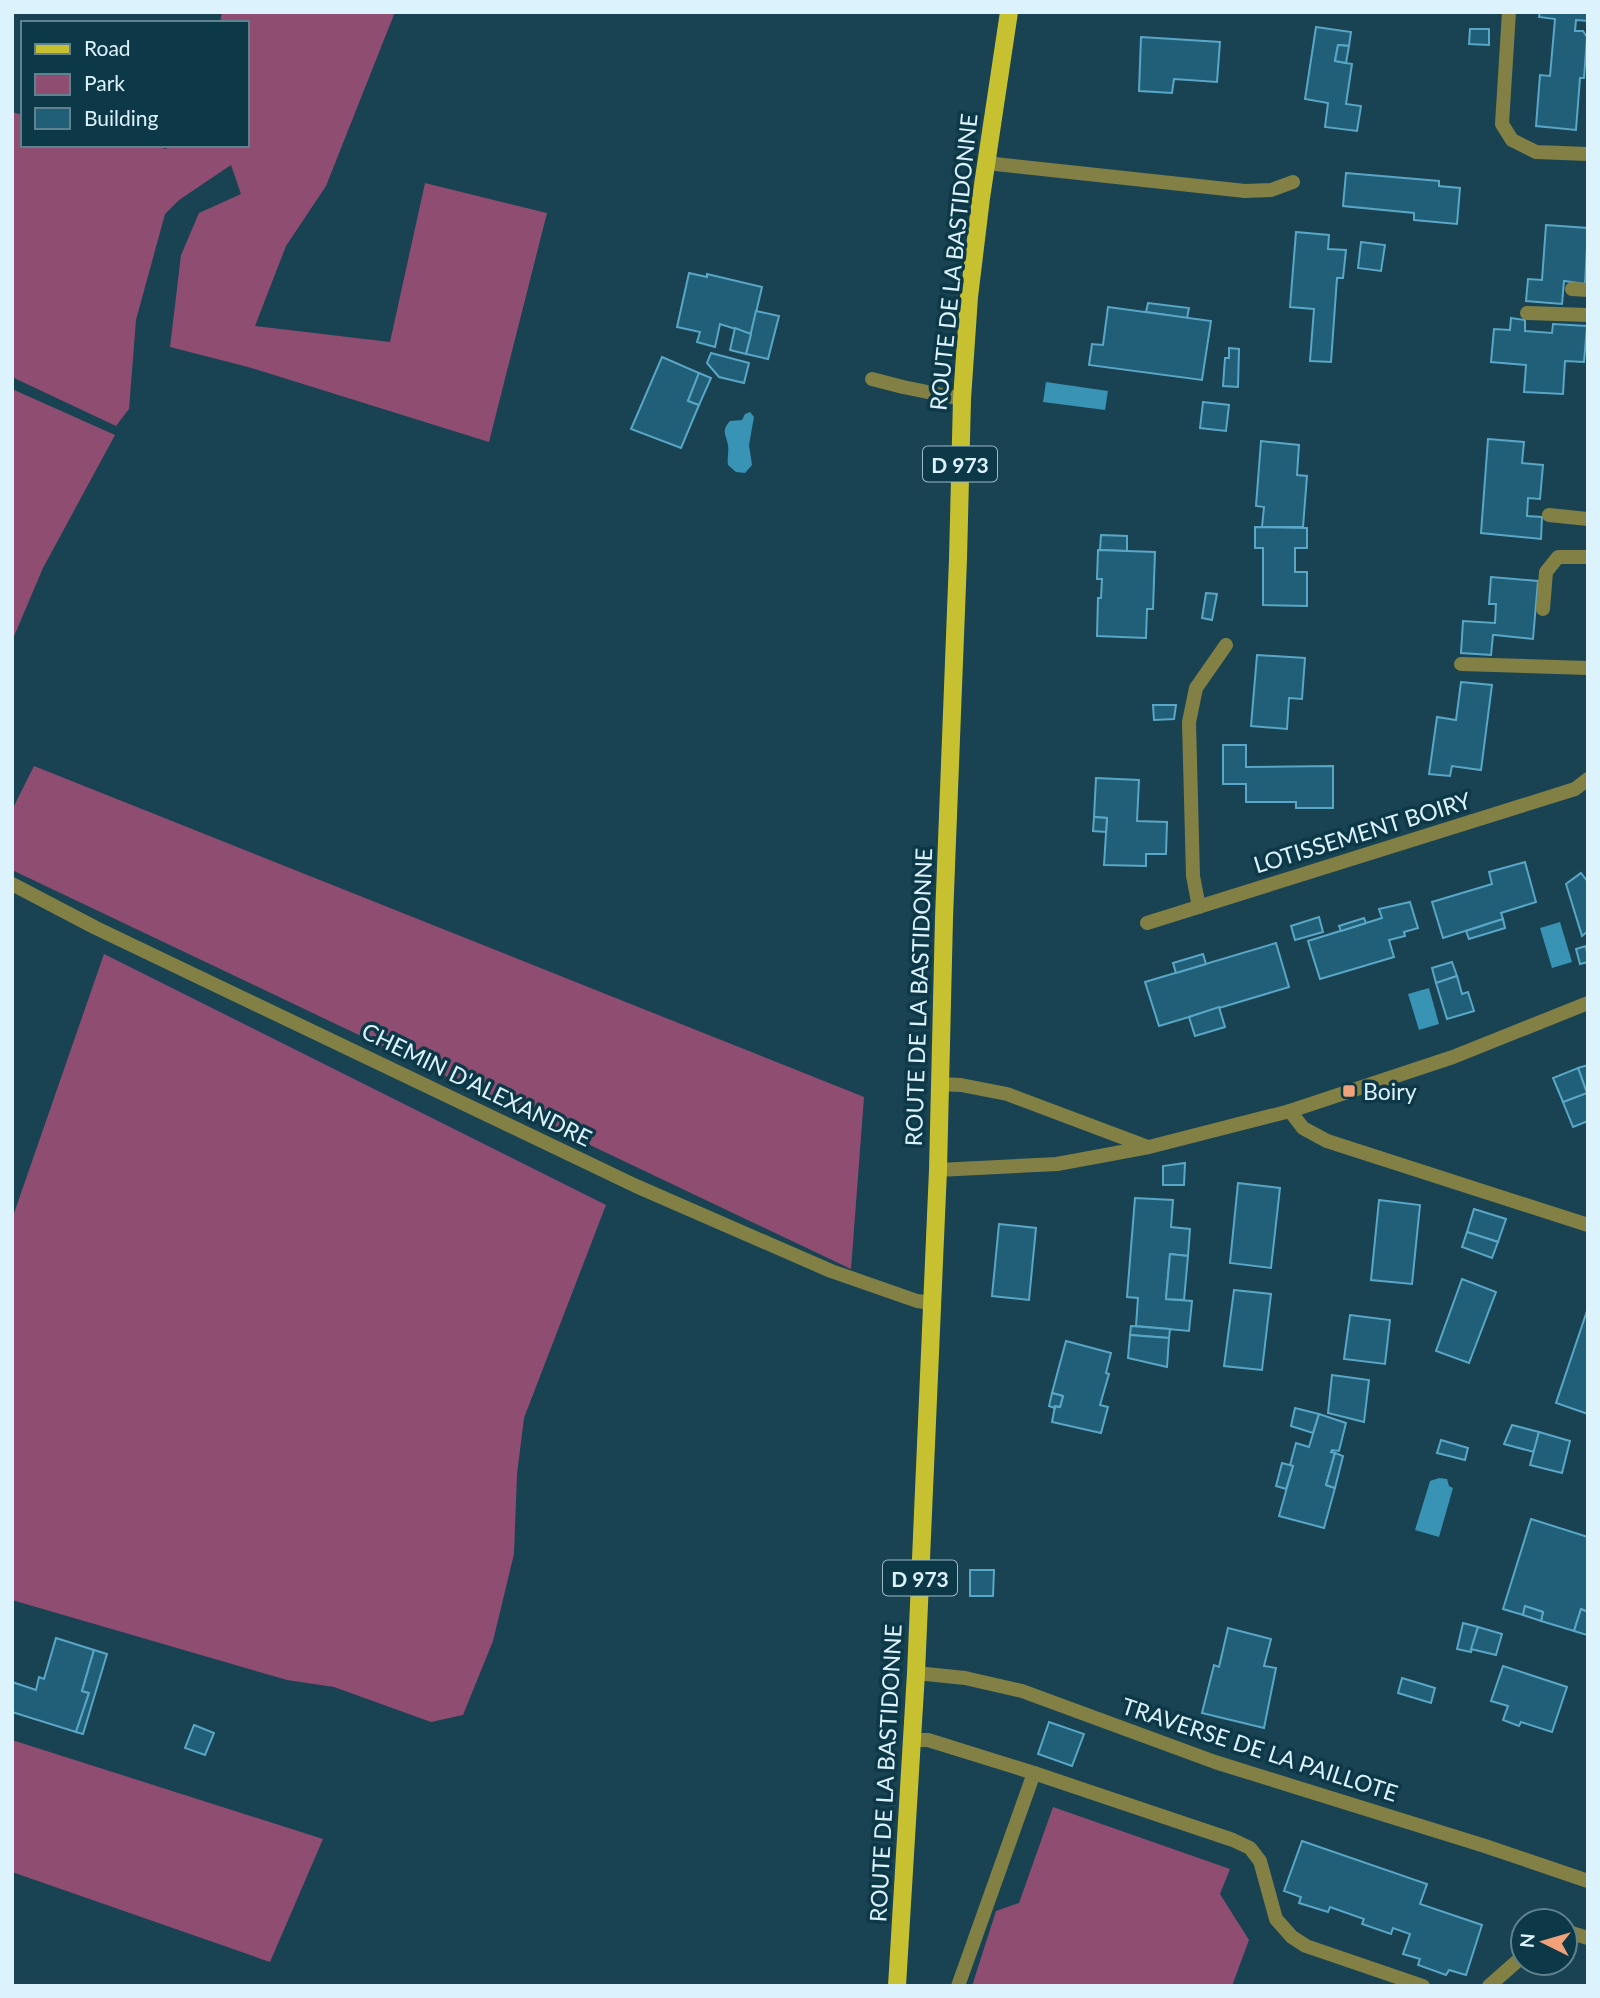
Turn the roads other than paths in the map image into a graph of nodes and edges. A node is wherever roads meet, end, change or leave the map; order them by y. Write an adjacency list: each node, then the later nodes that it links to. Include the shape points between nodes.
1 (1009, 12): 4 (main road, ROUTE DE LA BASTIDONNE / D 973)
2 (1509, 12): 3 (street, via 1502,124 1512,140 1536,152)
3 (1588, 154)
4 (986, 163): 5 (street, via 1245,191 1272,190); 11 (main road, ROUTE DE LA BASTIDONNE / D 973)
5 (1293, 182)
6 (1572, 289): 7 (street)
7 (1588, 290)
8 (1527, 313): 9 (street)
9 (1588, 315)
10 (872, 379): 11 (street)
11 (962, 399): 24 (main road, ROUTE DE LA BASTIDONNE / D 973)
12 (1549, 515): 13 (street)
13 (1588, 519)
14 (1588, 557): 15 (street, via 1558,557 1546,572)
15 (1543, 609)
16 (1226, 645): 21 (street, via 1196,688 1189,722 1193,876)
17 (1461, 664): 18 (street)
18 (1588, 668)
19 (1588, 779): 21 (street, LOTISSEMENT BOIRY, via 1575,789)
20 (12, 884): 29 (street, CHEMIN D'ALEXANDRE, via 636,1186 831,1271)
21 (1199, 907): 22 (street, LOTISSEMENT BOIRY)
22 (1147, 923)
23 (1588, 1003): 25 (street, via 1453,1057)
24 (939, 1084): 26 (street, via 1007,1094); 27 (main road, ROUTE DE LA BASTIDONNE / D 973)
25 (1290, 1111): 26 (street); 28 (street, via 1303,1128 1327,1141)
26 (1149, 1147): 27 (street, via 1045,1166)
27 (938, 1170): 29 (main road, ROUTE DE LA BASTIDONNE / D 973)
28 (1588, 1224)
29 (932, 1303): 30 (main road, ROUTE DE LA BASTIDONNE / D 973)
30 (916, 1673): 31 (main road, ROUTE DE LA BASTIDONNE / D 973); 33 (street, TRAVERSE DE LA PAILLOTE, via 1022,1691 1215,1762)
31 (912, 1740): 32 (street, via 928,1740); 35 (main road, ROUTE DE LA BASTIDONNE / D 973)
32 (1034, 1773): 36 (street); 37 (street, via 1250,1847 1260,1861 1276,1919 1292,1937)
33 (1588, 1881)
34 (1509, 1968): 38 (street)
35 (897, 1986)
36 (958, 1986)
37 (1423, 1986)
38 (1489, 1986)

